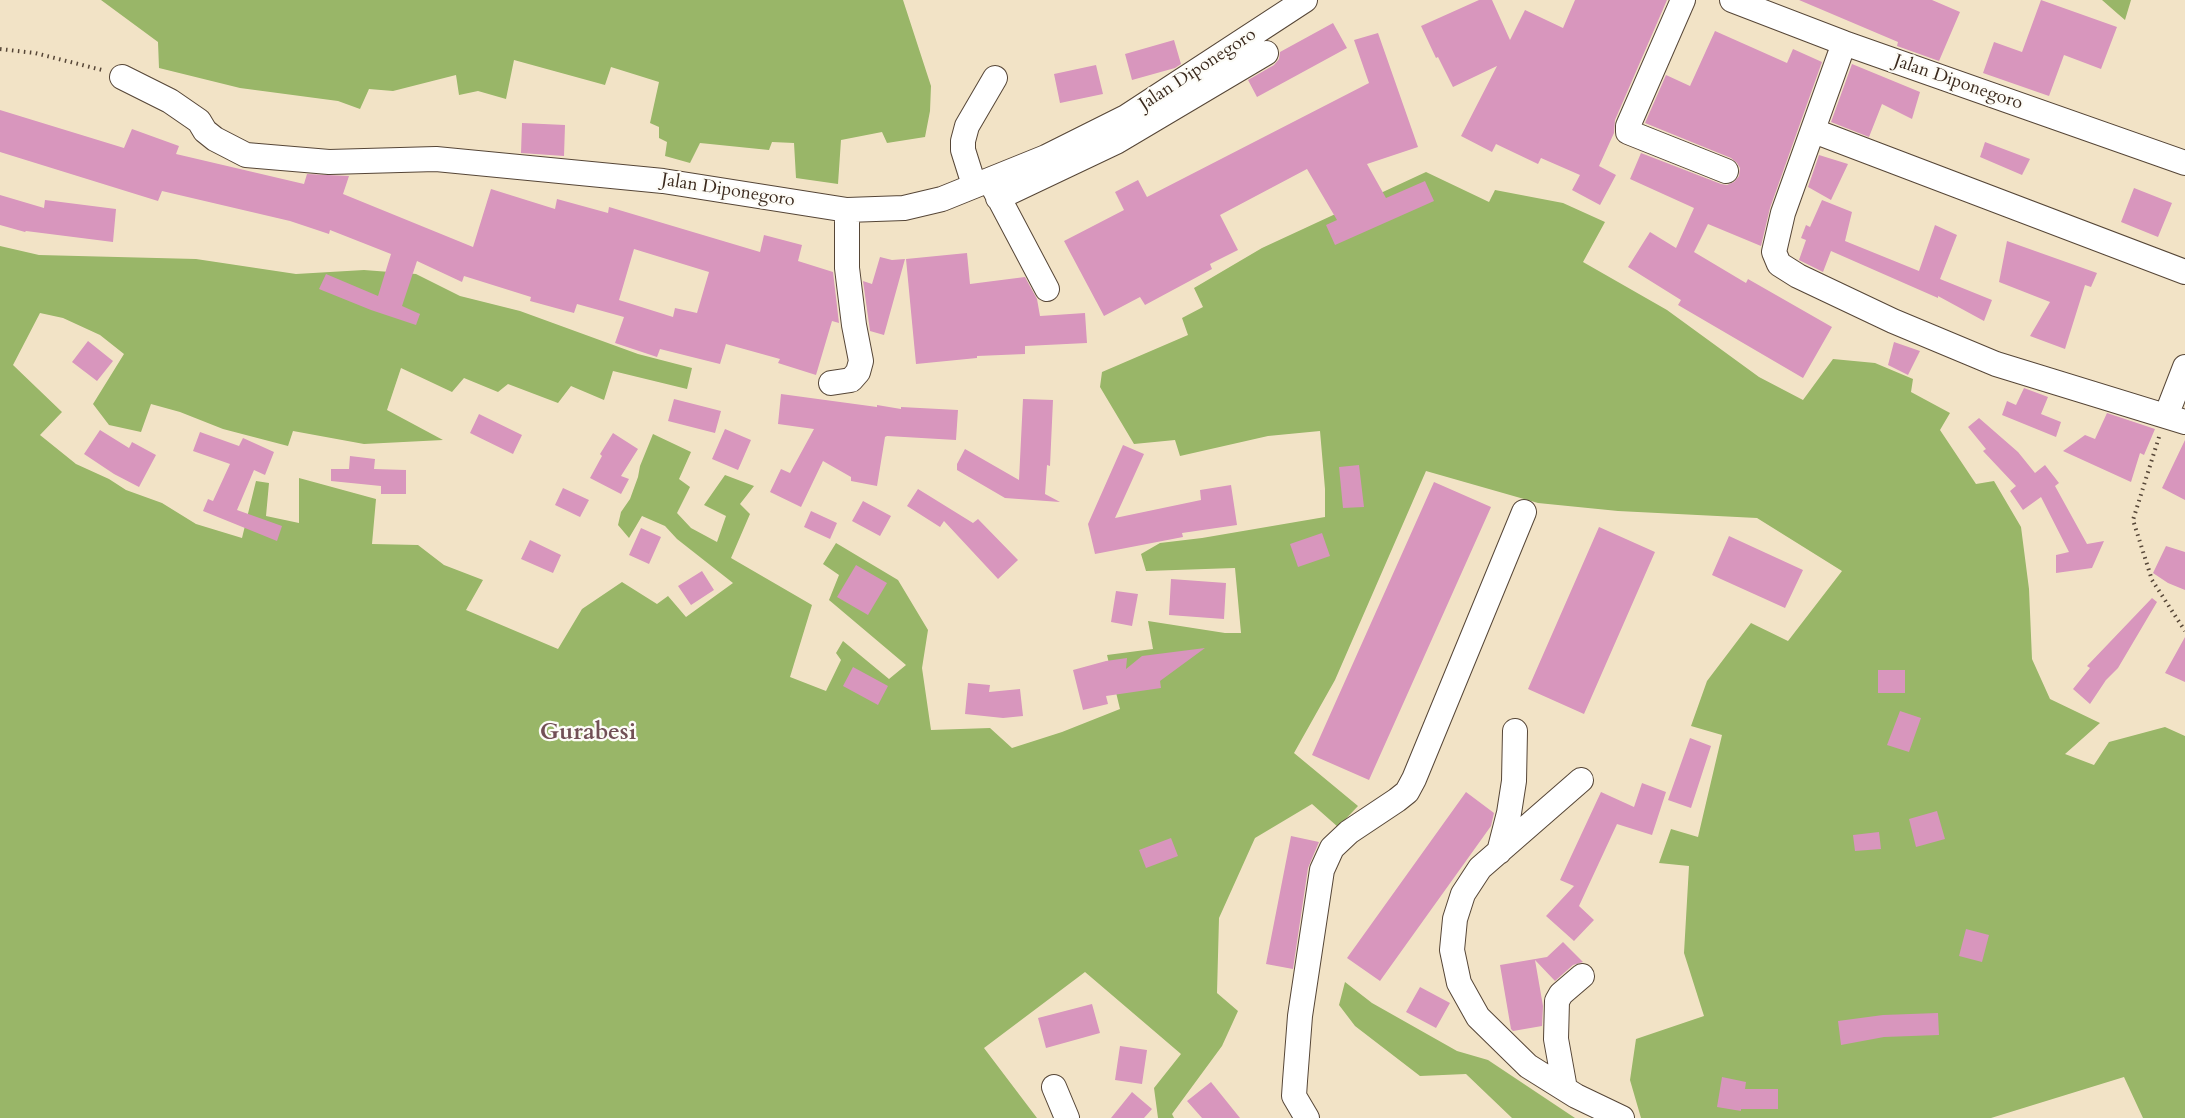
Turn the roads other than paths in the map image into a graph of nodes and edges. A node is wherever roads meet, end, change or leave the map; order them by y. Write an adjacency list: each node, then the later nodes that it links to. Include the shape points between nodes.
1 (1305, 0): 11 (street, Jalan Diponegoro, via 1126,117)
2 (1683, 0): 10 (street, via 1628,132)
3 (1732, 0): 4 (street, Jalan Diponegoro)
4 (1844, 43): 8 (street); 9 (street, Jalan Diponegoro)
5 (1266, 53): 11 (street, via 1116,142)
6 (122, 77): 12 (street, Jalan Diponegoro, via 170,101 199,121 215,139 246,155 329,162 436,159 663,181)
7 (995, 78): 11 (street, via 967,126 963,141 963,150)
8 (1814, 131): 13 (street); 17 (street, via 1778,232 1774,252 1779,264 1893,321 1996,364)
9 (2185, 163)
10 (1726, 171)
11 (987, 187): 12 (street, Jalan Diponegoro, via 904,208); 14 (street)
12 (847, 210): 16 (street, via 847,268 861,361 851,380)
13 (2185, 272)
14 (1047, 289)
15 (2185, 367): 17 (street)
16 (831, 383)
17 (2175, 419)
18 (1524, 512): 26 (street, via 1414,779 1402,796 1332,848 1322,870 1294,1081 1294,1095)
19 (1515, 731): 21 (street, via 1514,781)
20 (1581, 780): 21 (street)
21 (1499, 852): 24 (street, via 1480,868 1462,894 1452,950 1459,983 1478,1017 1528,1066)
22 (1582, 976): 24 (street, via 1557,1001 1556,1039)
23 (1054, 1087): 25 (street)
24 (1565, 1089): 27 (street)
25 (1067, 1118)
26 (1307, 1118)
27 (1622, 1118)

